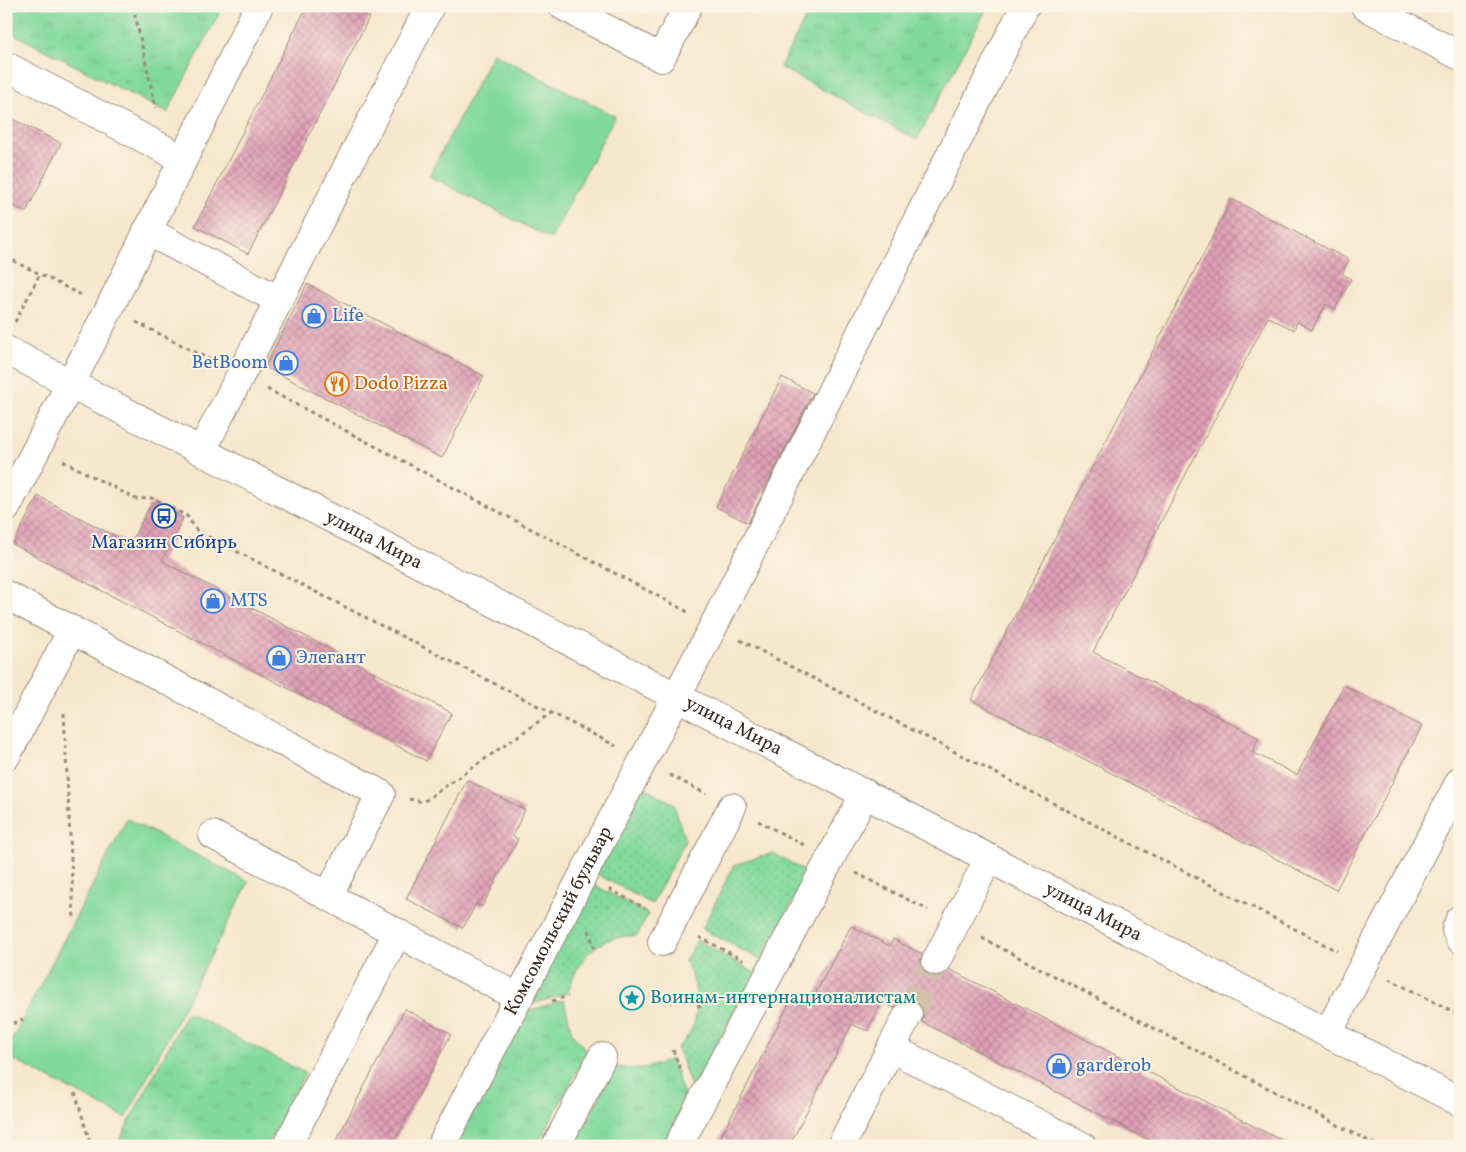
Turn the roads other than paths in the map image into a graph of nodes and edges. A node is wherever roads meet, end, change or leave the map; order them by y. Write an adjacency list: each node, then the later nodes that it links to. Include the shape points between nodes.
1 (259, 6): 9 (main road)
2 (430, 6): 11 (main road)
3 (563, 6): 4 (main road, via 661,58)
4 (688, 6)
5 (1025, 6): 19 (main road, Комсомольский бульвар)
6 (1365, 6): 7 (main road)
7 (1460, 56)
8 (6, 66): 9 (main road)
9 (183, 159): 10 (main road)
10 (148, 231): 11 (main road); 13 (main road)
11 (279, 300): 14 (main road)
12 (6, 350): 13 (main road, улица Мира)
13 (71, 383): 14 (main road, улица Мира); 15 (main road, via 37,448)
14 (202, 450): 19 (main road, улица Мира)
15 (13, 479): 16 (main road)
16 (6, 508)
17 (6, 595): 18 (main road)
18 (72, 630): 20 (main road); 26 (main road, via 382,794)
19 (676, 696): 22 (main road, улица Мира); 32 (main road, Комсомольский бульвар)
20 (6, 756)
21 (1460, 781): 34 (main road)
22 (865, 794): 25 (main road, улица Мира); 41 (main road)
23 (732, 807): 30 (main road)
24 (213, 835): 26 (main road)
25 (989, 858): 31 (main road); 34 (main road, улица Мира)
26 (328, 896): 28 (main road)
27 (1460, 919): 29 (main road, via 1456,930)
28 (397, 933): 32 (main road); 38 (main road)
29 (1460, 939)
30 (662, 942)
31 (936, 962)
32 (518, 997): 39 (main road, Комсомольский бульвар)
33 (908, 1015): 35 (main road)
34 (1328, 1033): 37 (main road, улица Мира)
35 (890, 1048): 42 (main road); 43 (main road)
36 (602, 1057): 40 (main road)
37 (1460, 1102)
38 (287, 1146)
39 (441, 1146)
40 (556, 1146)
41 (678, 1146)
42 (840, 1146)
43 (1082, 1146)

